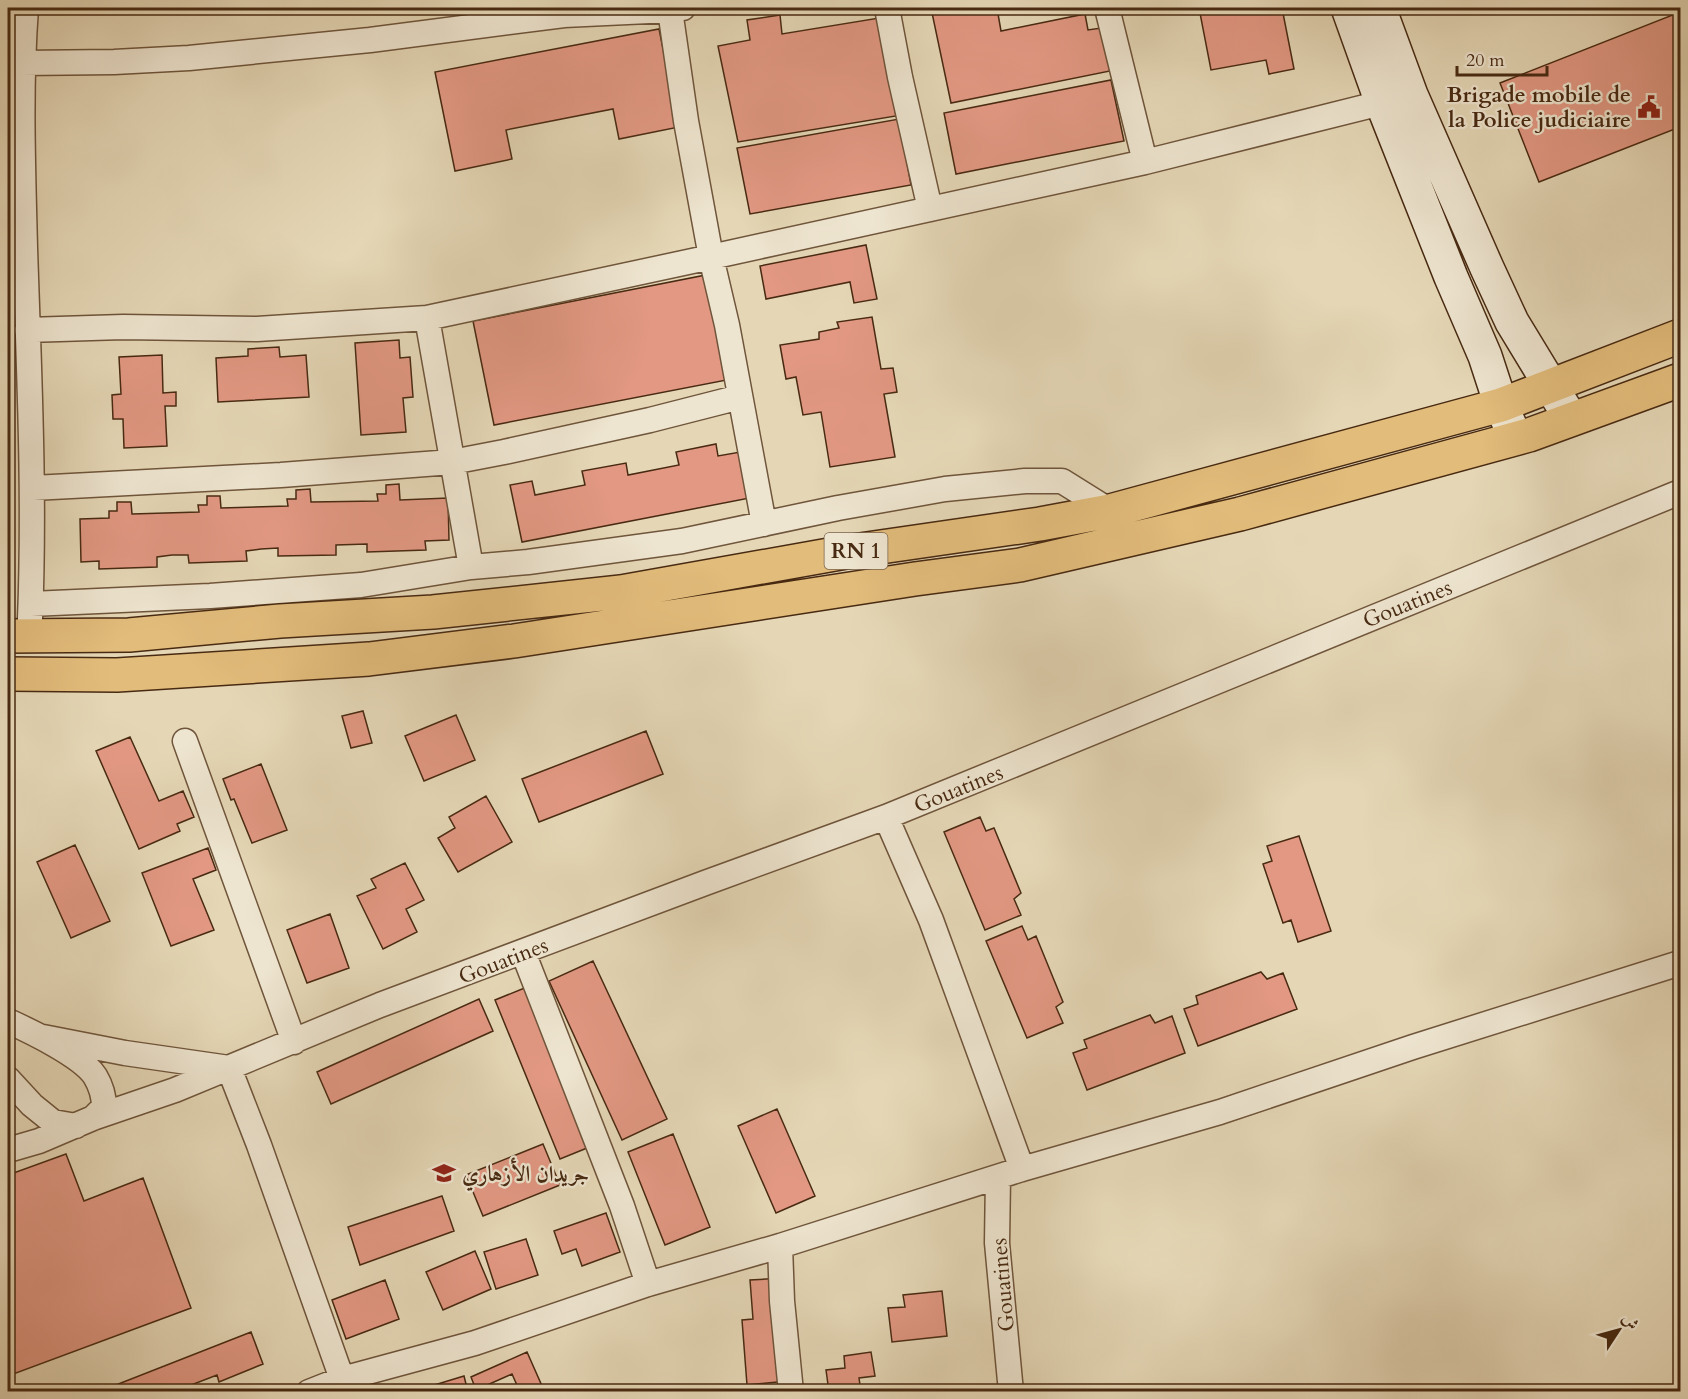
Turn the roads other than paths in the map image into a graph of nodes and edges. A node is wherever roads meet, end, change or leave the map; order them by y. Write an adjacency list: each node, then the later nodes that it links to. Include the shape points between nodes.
1 (26, 8): 7 (street)
2 (886, 8): 10 (street)
3 (1107, 8): 9 (street)
4 (1348, 8): 8 (street)
5 (1379, 8): 8 (street)
6 (676, 9): 7 (street, via 564,15 189,58); 11 (street, via 686,122)
7 (22, 63): 13 (street)
8 (1397, 99): 9 (street); 16 (street, via 1512,322); 18 (street, via 1451,276)
9 (1145, 162): 10 (street)
10 (930, 209): 11 (street)
11 (711, 257): 12 (street); 17 (street)
12 (427, 318): 13 (street, via 257,329); 21 (street)
13 (27, 330): 22 (street)
14 (1680, 336): 16 (highway, RN 1)
15 (1680, 380): 19 (highway, RN 1)
16 (1553, 387): 18 (highway, RN 1); 19 (street)
17 (740, 397): 21 (street, via 639,423); 25 (street)
18 (1501, 405): 20 (street); 24 (highway, RN 1)
19 (1571, 419): 20 (highway, RN 1)
20 (1515, 437): 29 (highway, RN 1, via 1240,514 1020,565 369,659 117,675)
21 (452, 462): 22 (street); 26 (street)
22 (33, 488): 27 (street)
23 (1680, 492): 31 (street, Gouatines)
24 (1110, 511): 25 (street, via 1062,482 1025,481 945,489); 28 (highway, RN 1, via 621,592 433,612 129,635)
25 (764, 524): 26 (street, via 682,541)
26 (471, 567): 27 (street, via 361,585 210,597)
27 (31, 604): 28 (street)
28 (19, 637)
29 (8, 675)
30 (185, 741): 36 (street)
31 (886, 817): 32 (street, Gouatines); 41 (street, via 931,920)
32 (524, 952): 36 (street, Gouatines, via 380,1005); 44 (street)
33 (1680, 963): 41 (street, via 1220,1112)
34 (8, 1022): 35 (street)
35 (43, 1037): 37 (street); 39 (street, via 94,1074 104,1095 104,1107)
36 (294, 1042): 37 (street, Gouatines)
37 (229, 1068): 39 (street, Gouatines); 45 (street)
38 (8, 1079): 39 (street, via 53,1122)
39 (84, 1122): 40 (street, Gouatines)
40 (8, 1150)
41 (1022, 1169): 42 (street)
42 (998, 1177): 43 (street); 48 (street, Gouatines, via 997,1243)
43 (780, 1246): 44 (street); 47 (street)
44 (648, 1284): 45 (street, via 475,1343)
45 (342, 1379): 46 (street)
46 (309, 1392)
47 (791, 1392)
48 (1011, 1392)

